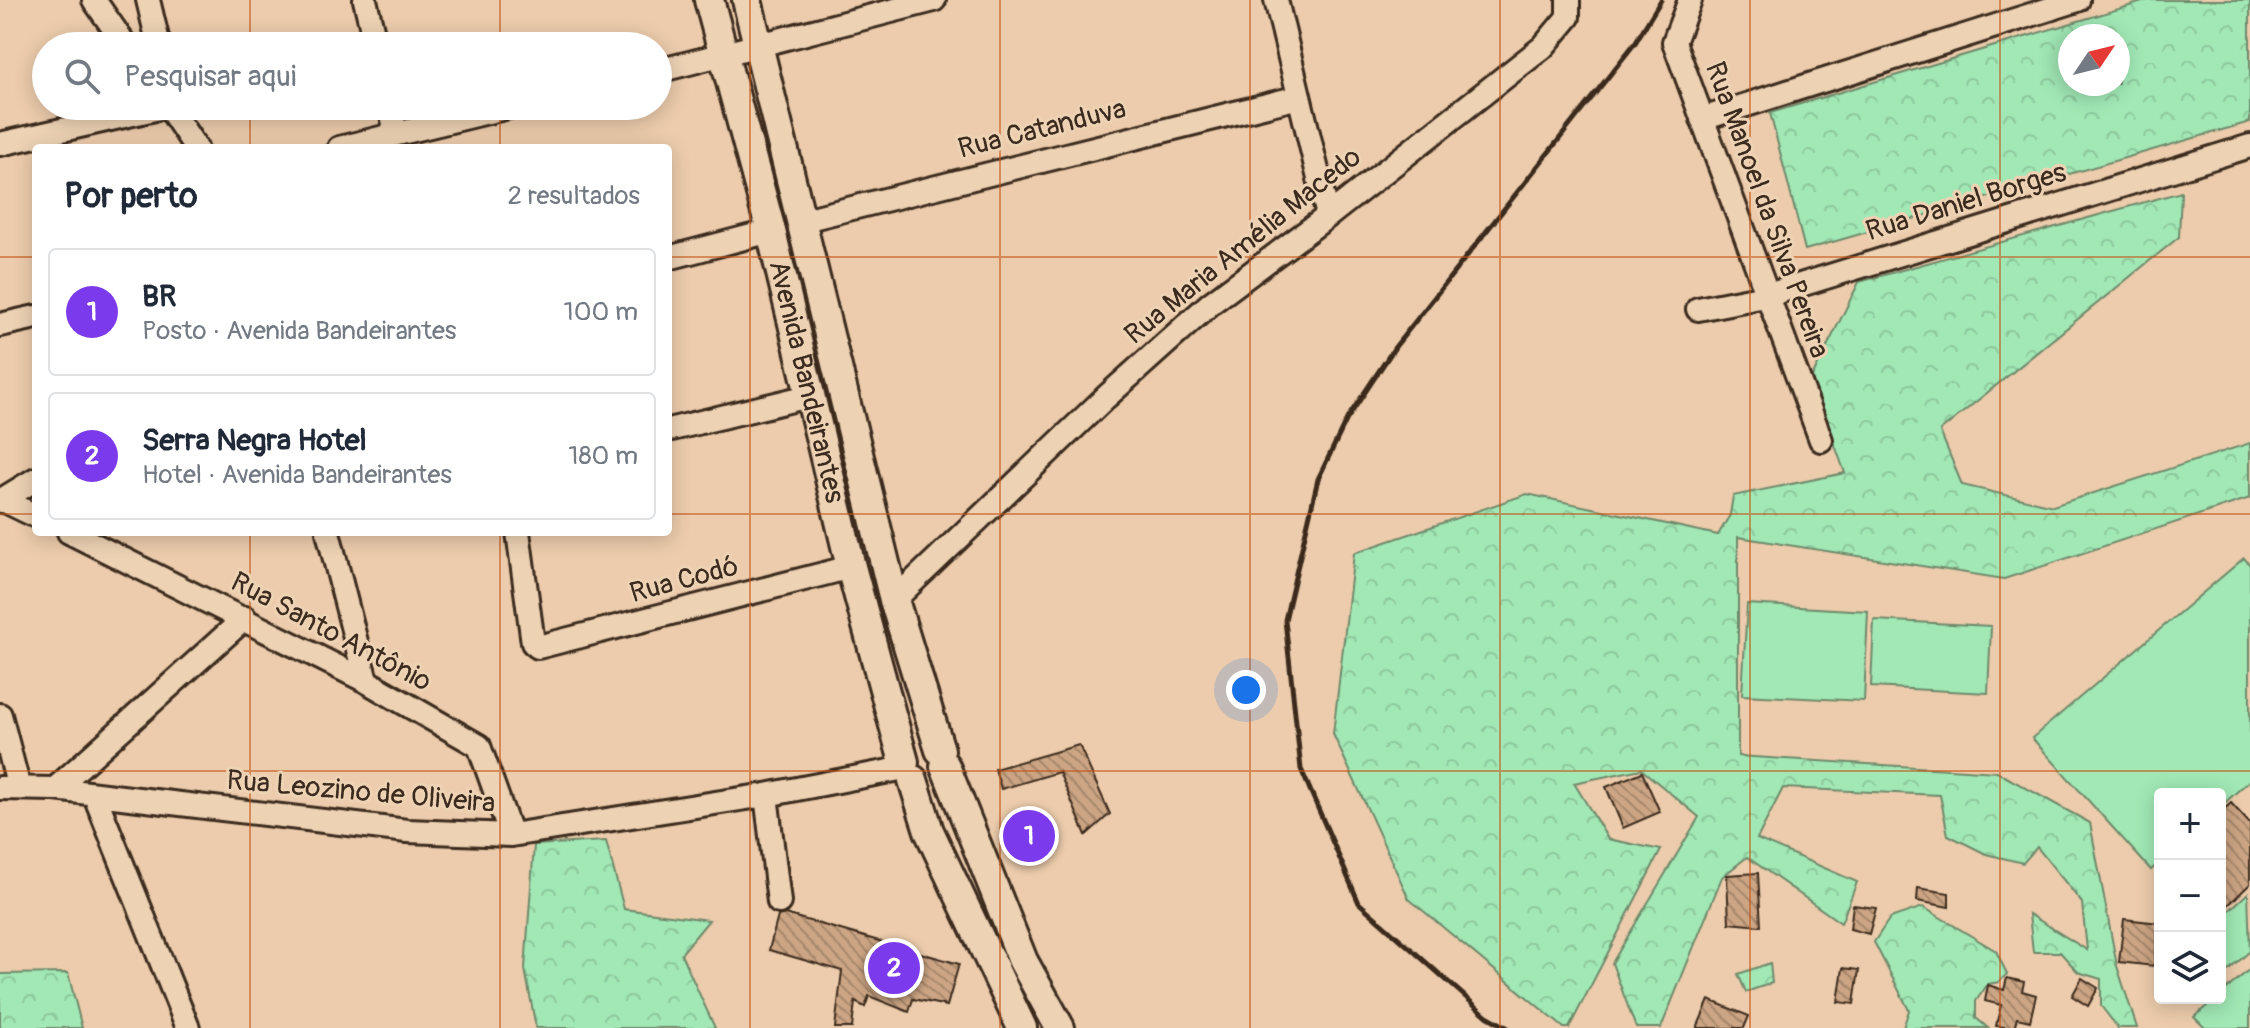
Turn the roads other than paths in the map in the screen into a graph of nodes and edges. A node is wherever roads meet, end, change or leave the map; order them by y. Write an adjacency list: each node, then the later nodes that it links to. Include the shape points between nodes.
1 (94, 0): 11 (street)
2 (148, 0): 12 (street)
3 (365, 0): 13 (street)
4 (709, 0): 15 (main road, Avenida Bandeirantes)
5 (747, 0): 14 (main road, Avenida Bandeirantes)
6 (934, 0): 14 (street)
7 (1276, 0): 17 (street)
8 (1690, 0): 18 (street, Rua Manoel da Silva Pereira, via 1674,42)
9 (2078, 0): 18 (street)
10 (1568, 8): 30 (street, Rua Maria Amélia Macedo, via 1543,47)
11 (116, 32)
12 (156, 32)
13 (373, 32)
14 (758, 46): 15 (street); 31 (main road, Avenida Bandeirantes)
15 (723, 55): 16 (street); 32 (main road, Avenida Bandeirantes)
16 (672, 68)
17 (1299, 97): 30 (street); 31 (street, Rua Catanduva)
18 (1702, 119): 34 (street, Rua Manoel da Silva Pereira)
19 (106, 120): 25 (street)
20 (170, 120): 26 (street)
21 (177, 120): 27 (street)
22 (393, 120): 24 (street)
23 (454, 120): 24 (street)
24 (396, 134): 28 (street)
25 (0, 144)
26 (174, 144)
27 (193, 144)
28 (355, 144)
29 (2250, 146): 34 (street, Rua Daniel Borges)
30 (1328, 216): 48 (street, Rua Maria Amélia Macedo, via 1211,303)
31 (800, 221): 48 (main road, Avenida Bandeirantes)
32 (771, 231): 33 (street); 38 (main road, Avenida Bandeirantes)
33 (672, 257)
34 (1765, 296): 35 (street, Rua Daniel Borges); 40 (street, Rua Manoel da Silva Pereira)
35 (1698, 309)
36 (32, 318): 37 (street)
37 (0, 325)
38 (809, 396): 39 (street); 47 (main road, Avenida Bandeirantes)
39 (672, 429)
40 (1821, 440)
41 (32, 481): 42 (street)
42 (2, 500): 43 (street)
43 (32, 514)
44 (77, 536): 49 (street, Rua Santo Antônio)
45 (329, 536): 50 (street)
46 (519, 536): 47 (street, Rua Codó, via 533,643 544,647)
47 (851, 567): 53 (main road, Avenida Bandeirantes)
48 (894, 600): 52 (main road, Avenida Bandeirantes)
49 (245, 618): 50 (street, Rua Santo Antônio); 55 (street)
50 (366, 681): 58 (street, Rua Santo Antônio, via 479,746)
51 (0, 715): 54 (street)
52 (942, 758): 53 (main road, via 933,782); 62 (main road, Avenida Bandeirantes, via 1023,961)
53 (907, 770): 56 (street, Rua Leozino de Oliveira); 61 (main road, Avenida Bandeirantes, via 929,831)
54 (9, 788): 55 (street, Rua Leozino de Oliveira)
55 (55, 789): 57 (street, Rua Leozino de Oliveira)
56 (766, 795): 58 (street, Rua Leozino de Oliveira); 59 (street)
57 (95, 796): 58 (street, Rua Leozino de Oliveira, via 407,831); 60 (street)
58 (511, 835)
59 (779, 902)
60 (188, 1028)
61 (1022, 1028)
62 (1060, 1028)

